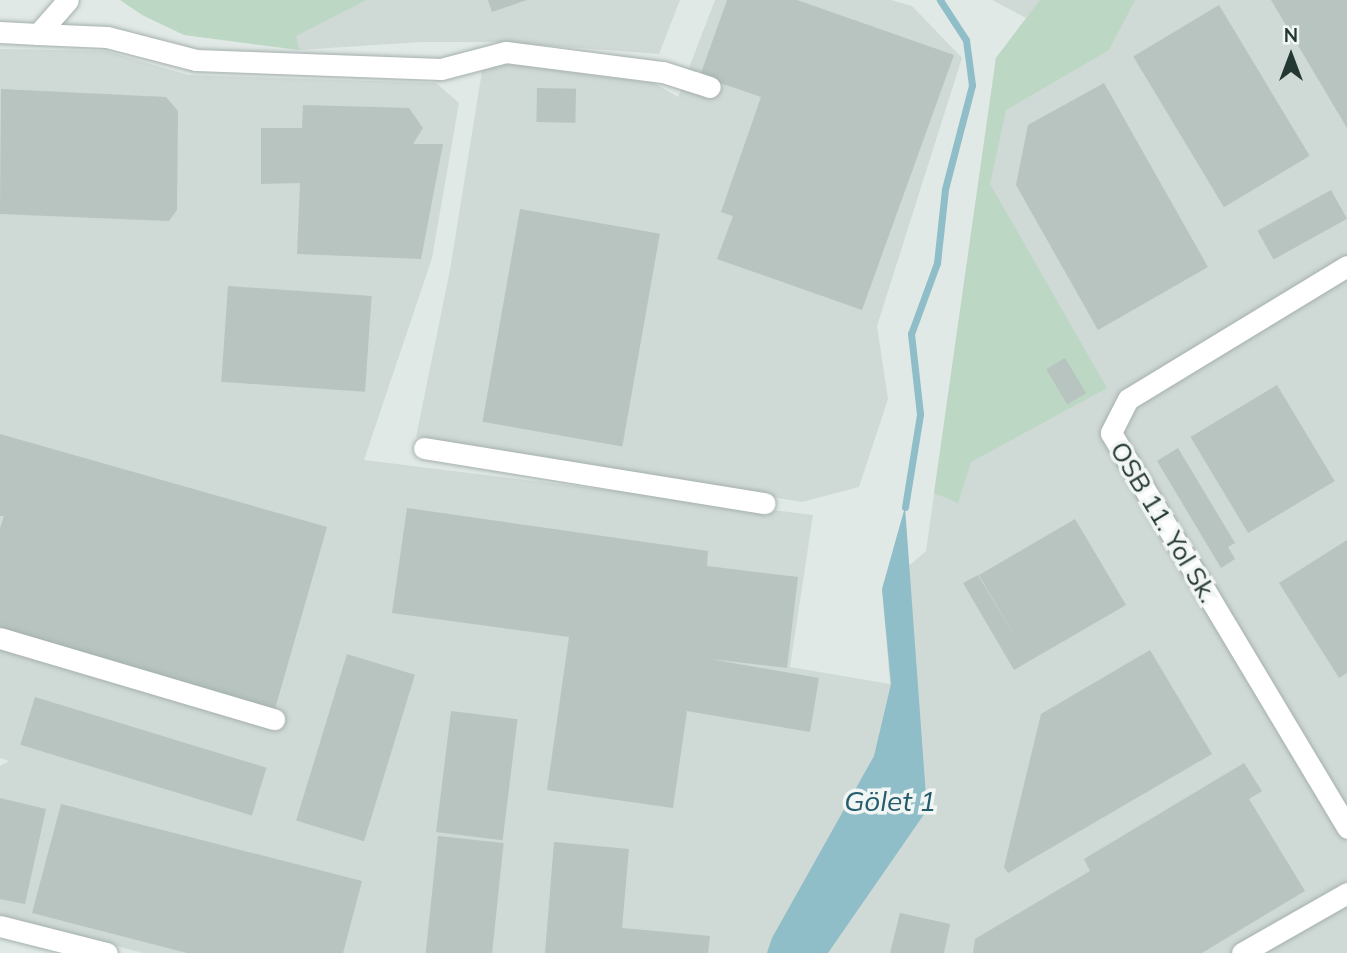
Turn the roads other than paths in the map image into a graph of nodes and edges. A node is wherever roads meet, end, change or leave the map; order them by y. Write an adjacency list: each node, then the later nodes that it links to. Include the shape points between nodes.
1 (68, 0): 3 (street)
2 (0, 32): 3 (street)
3 (38, 34): 4 (street, via 107,37 197,60 264,63 441,69 506,52 663,72)
4 (710, 87)
5 (1347, 266): 10 (street, OSB 11. Yol Sk., via 1128,399 1111,433)
6 (424, 448): 7 (street)
7 (765, 503)
8 (0, 638): 9 (street)
9 (274, 719)
10 (1347, 828)
11 (1347, 893): 14 (street)
12 (0, 926): 13 (street)
13 (107, 953)
14 (1242, 953)

